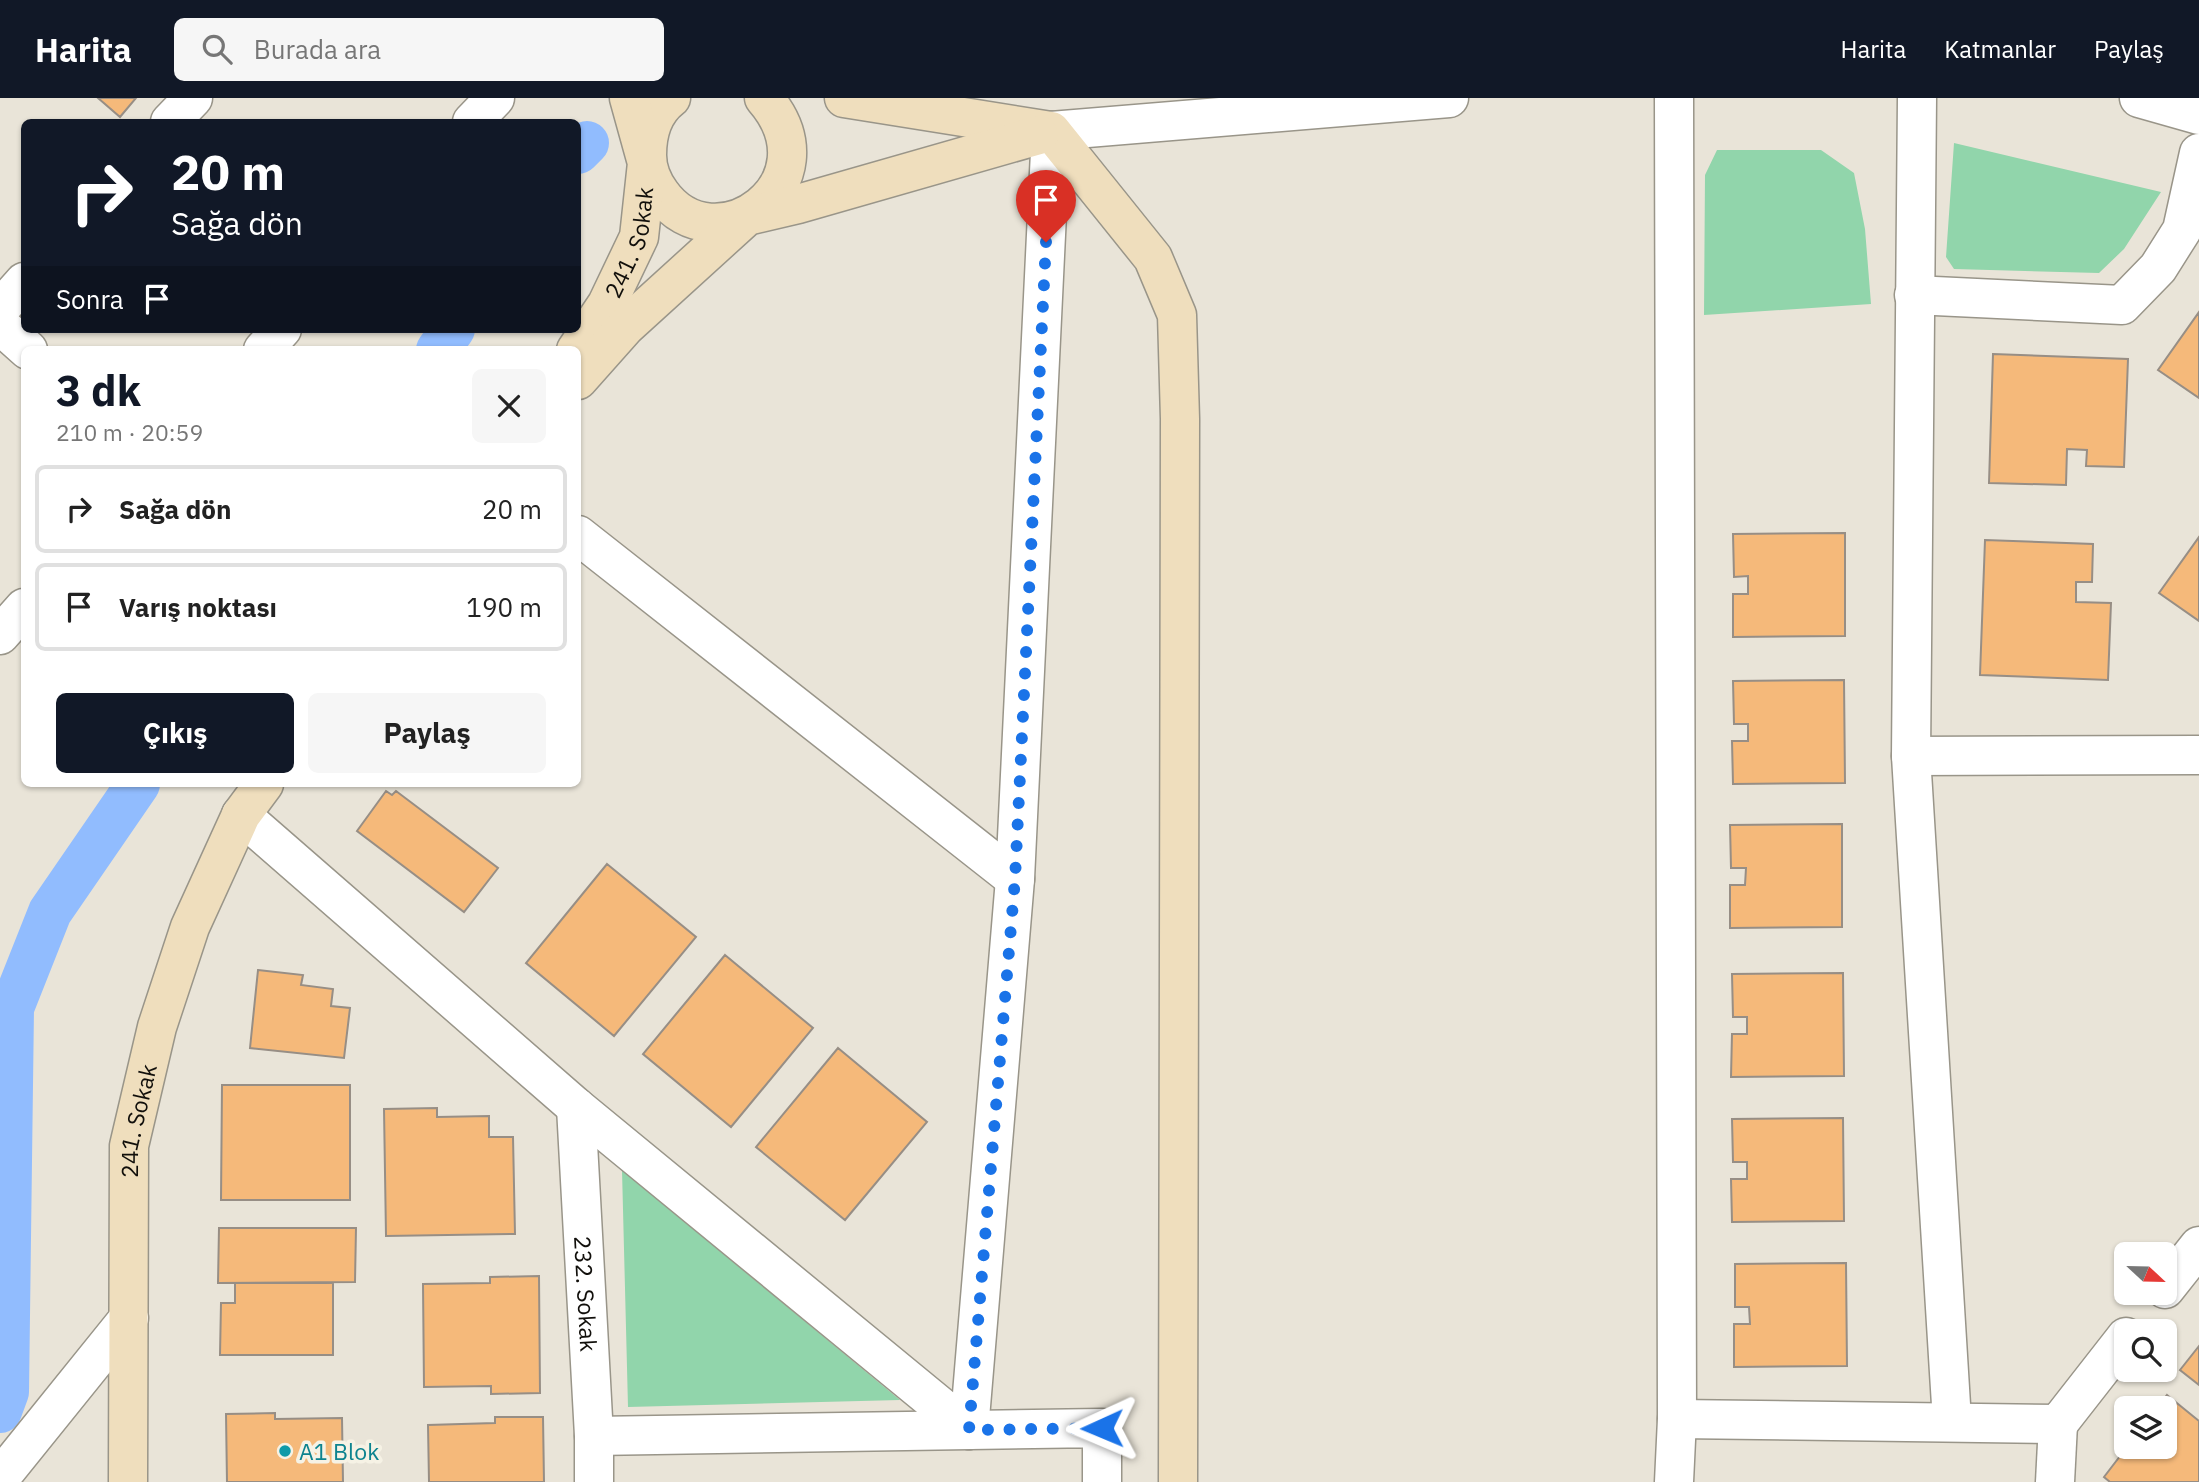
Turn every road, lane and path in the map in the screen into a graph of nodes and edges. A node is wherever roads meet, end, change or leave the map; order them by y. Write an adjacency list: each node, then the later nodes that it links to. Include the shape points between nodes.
1 (193, 98): 12 (street)
2 (495, 98): 13 (street)
3 (629, 98): 16 (main road)
4 (671, 98): 16 (main road, 241. Sokak, via 653,121)
5 (764, 98): 17 (main road, via 779,117 787,139 787,162 780,184 766,203)
6 (844, 98): 14 (main road)
7 (1449, 98): 14 (street)
8 (1674, 98): 40 (street)
9 (1917, 98): 19 (street)
10 (2139, 98): 11 (street)
11 (2199, 115)
12 (173, 119)
13 (475, 119)
14 (1051, 131): 17 (main road); 34 (street); 49 (main road, via 1153,258 1177,316)
15 (2199, 153): 19 (street, via 2182,230 2158,268 2122,305)
16 (647, 163): 17 (main road, via 653,184 684,214 726,222); 25 (main road, 241. Sokak, via 639,237 607,304)
17 (747, 216): 26 (main road, via 626,326)
18 (21, 285): 20 (street)
19 (1914, 295): 31 (street)
20 (0, 309)
21 (0, 325): 23 (street)
22 (278, 333): 24 (street)
23 (24, 346)
24 (267, 346)
25 (579, 346)
26 (581, 377)
27 (581, 536): 34 (street)
28 (21, 611): 29 (street)
29 (0, 635)
30 (2199, 755): 31 (street)
31 (1911, 756): 41 (street)
32 (262, 787): 33 (main road, 241. Sokak)
33 (241, 815): 35 (street); 38 (main road, 241. Sokak, via 190,927 157,1027 129,1146)
34 (1015, 879): 43 (street)
35 (576, 1107): 43 (street); 44 (street, 232. Sokak)
36 (2199, 1246): 37 (street)
37 (2177, 1274)
38 (129, 1318): 45 (street); 46 (main road, 241. Sokak)
39 (2114, 1352): 42 (street)
40 (1677, 1419): 41 (street); 50 (street)
41 (1952, 1421): 42 (street)
42 (2057, 1424): 51 (street)
43 (969, 1430): 44 (street); 48 (street, via 1102,1428)
44 (594, 1436): 47 (street, 232. Sokak)
45 (0, 1478)
46 (128, 1482)
47 (594, 1482)
48 (1102, 1482)
49 (1178, 1482)
50 (1674, 1482)
51 (2055, 1482)

